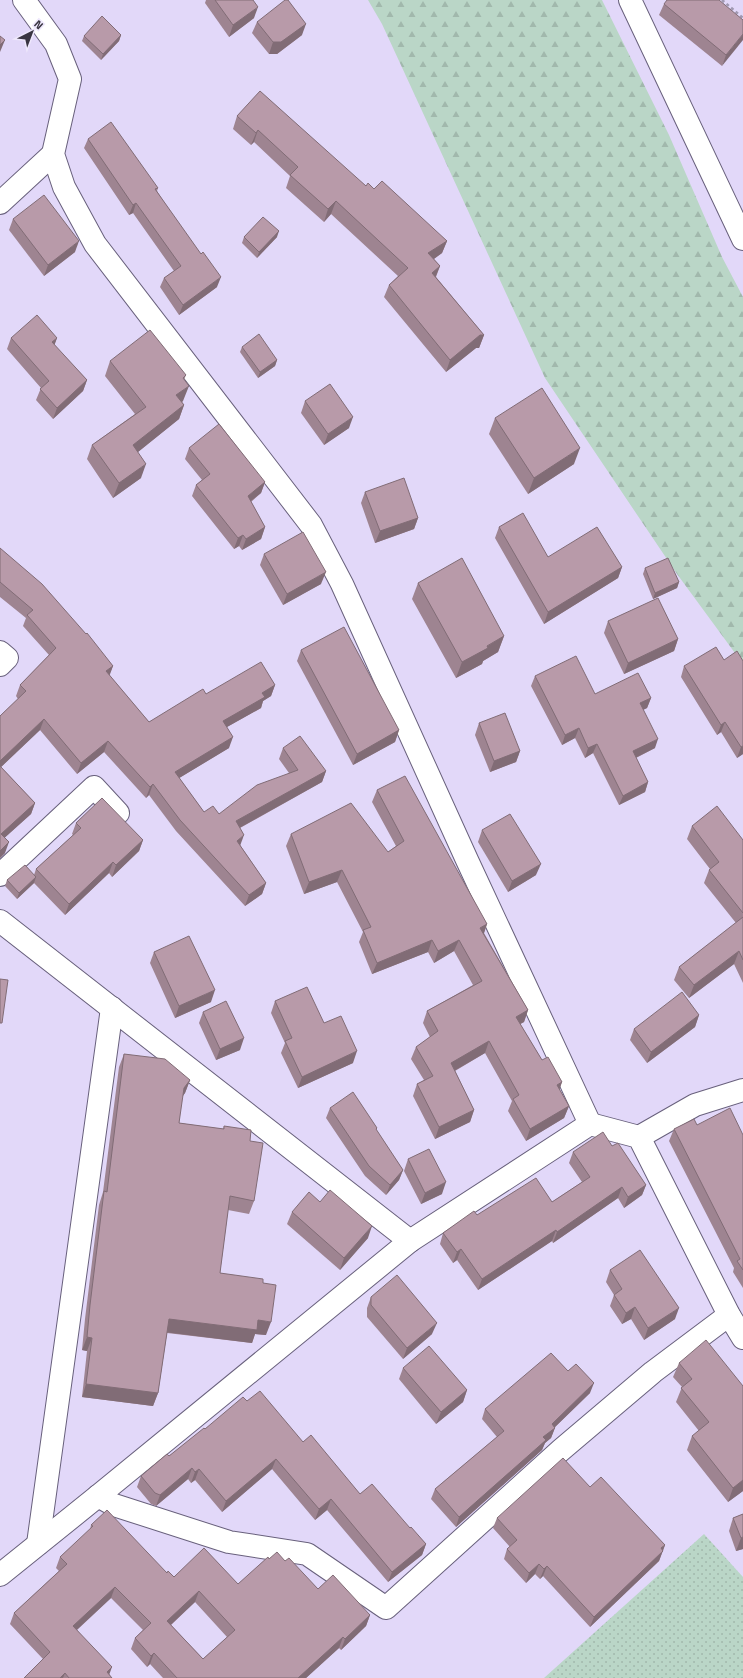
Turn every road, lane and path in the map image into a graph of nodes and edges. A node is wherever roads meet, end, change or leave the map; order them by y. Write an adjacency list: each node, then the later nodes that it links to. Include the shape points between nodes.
1 (24, 0): 5 (street, via 56,44 70,79)
2 (630, 0): 7 (street)
3 (722, 0): 4 (path)
4 (743, 18)
5 (53, 154): 6 (street); 15 (street, via 64,187 95,244 311,524 342,584 466,860)
6 (0, 203)
7 (743, 239)
8 (0, 652): 9 (street, via 7,658)
9 (0, 665)
10 (118, 813): 11 (street, via 94,787)
11 (0, 875)
12 (0, 921): 13 (street)
13 (112, 1008): 17 (street); 21 (street)
14 (743, 1090): 16 (street, via 695,1105)
15 (590, 1124): 16 (street); 17 (street)
16 (638, 1137): 18 (street)
17 (410, 1241): 20 (street)
18 (729, 1315): 19 (street); 20 (street, via 653,1372 567,1445 386,1608 307,1554 229,1542 114,1505)
19 (743, 1338)
20 (98, 1496): 21 (street)
21 (38, 1544): 22 (street)
22 (0, 1574)

